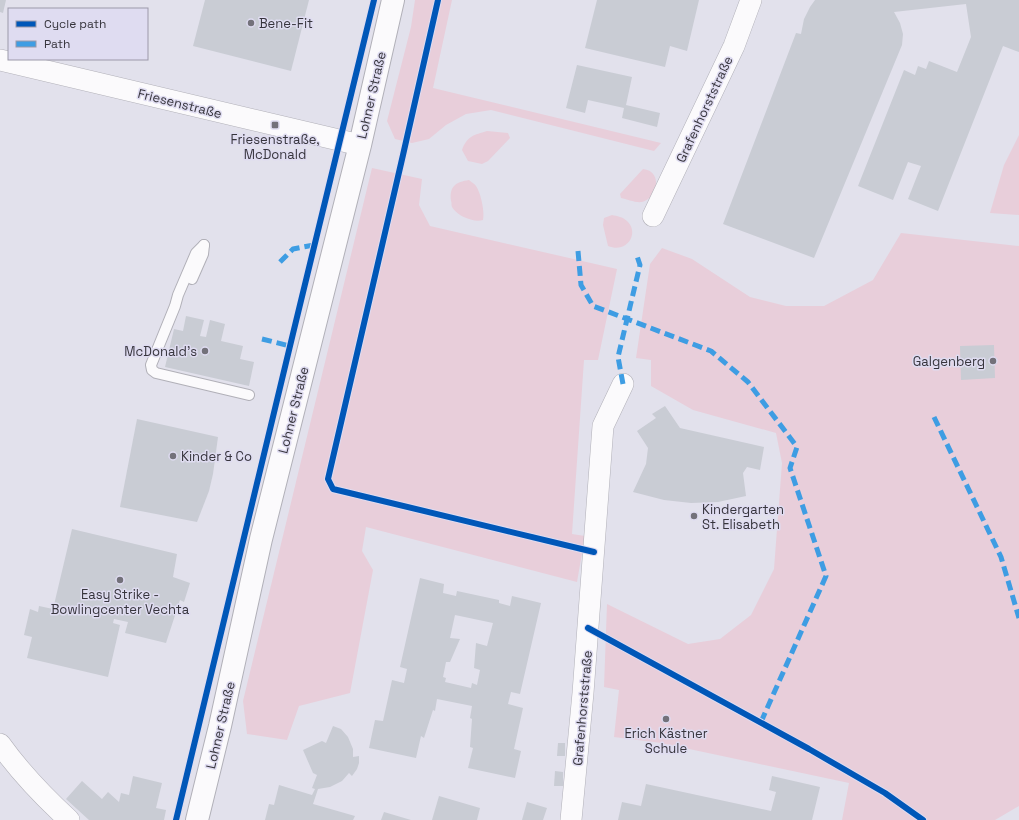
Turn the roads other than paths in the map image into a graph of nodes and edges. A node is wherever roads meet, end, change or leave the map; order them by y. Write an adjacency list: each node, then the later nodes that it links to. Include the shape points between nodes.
1 (393, 0): 4 (main road, Lohner Straße)
2 (751, 0): 5 (street, Grafenhorststraße, via 734,46)
3 (0, 60): 4 (street, Friesenstraße)
4 (360, 145): 11 (main road, Lohner Straße, via 261,539)
5 (653, 216)
6 (204, 245): 8 (lane, via 204,254 184,297 175,306 151,365 152,370)
7 (623, 384): 12 (street, Grafenhorststraße, via 603,426)
8 (249, 395)
9 (0, 744): 10 (street, via 46,799)
10 (69, 820)
11 (197, 820)
12 (572, 820)

